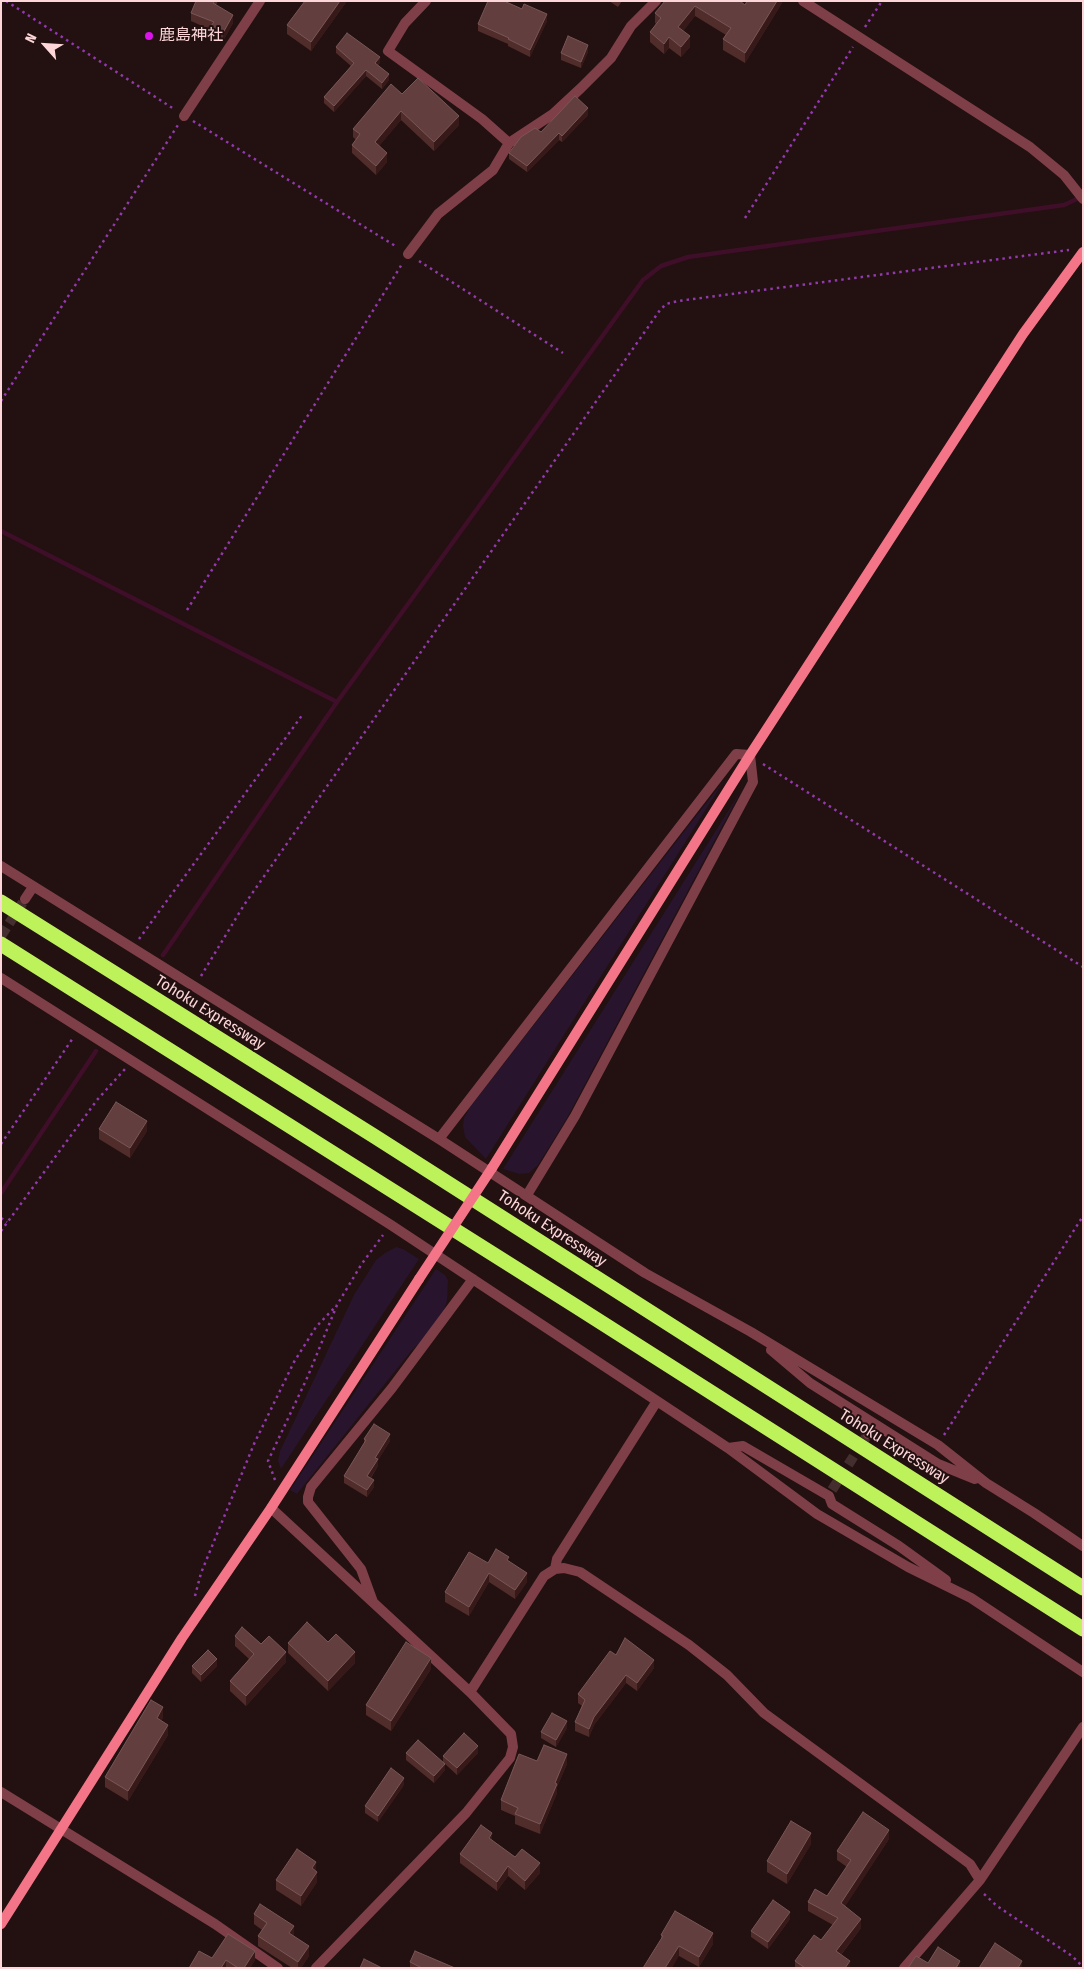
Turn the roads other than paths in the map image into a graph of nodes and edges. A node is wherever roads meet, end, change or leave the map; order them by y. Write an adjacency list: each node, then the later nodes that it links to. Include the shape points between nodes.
1 (260, 1): 5 (street)
2 (426, 1): 6 (street, via 405,23 388,51 482,119)
3 (656, 1): 6 (street, via 631,26 611,58 581,88 553,114)
4 (802, 1): 7 (street, via 1030,147 1064,175)
5 (184, 116)
6 (509, 143): 9 (street, via 493,170 438,214)
7 (1083, 199)
8 (1078, 250): 10 (street)
9 (408, 254)
10 (750, 756): 17 (street, via 736,754); 18 (street, via 752,782 575,1116); 26 (street, bridge, via 492,1168)
11 (1, 866): 12 (street)
12 (33, 887): 13 (street); 17 (street)
13 (25, 899)
14 (1, 902): 29 (highway, Tohoku Expressway)
15 (1, 944): 32 (highway)
16 (1, 978): 19 (street)
17 (439, 1139): 18 (street)
18 (527, 1195): 20 (street, via 646,1273)
19 (473, 1279): 21 (street); 31 (street, via 392,1388 311,1488 308,1497 308,1502 362,1569)
20 (751, 1332): 22 (street, via 810,1383); 25 (street, via 938,1445)
21 (658, 1401): 24 (street); 28 (street, via 557,1559)
22 (874, 1424): 23 (street); 25 (street, via 938,1464)
23 (868, 1434)
24 (728, 1448): 30 (street, via 817,1514 908,1567); 30 (street, via 743,1446 830,1493 832,1504 899,1546)
25 (986, 1483): 27 (street)
26 (271, 1508): 31 (street); 37 (street, via 182,1638)
27 (1083, 1546)
28 (555, 1569): 34 (street, via 544,1576); 38 (street, via 580,1572 689,1645 726,1675 764,1713 970,1864)
29 (1083, 1588)
30 (971, 1598): 33 (street)
31 (373, 1602): 34 (street)
32 (1083, 1629)
33 (1083, 1672)
34 (470, 1692): 41 (street, via 511,1734 510,1758 466,1813)
35 (1083, 1726): 38 (street)
36 (1, 1792): 37 (street)
37 (61, 1829): 39 (street); 40 (street, via 216,1924)
38 (978, 1882): 42 (street)
39 (1, 1924)
40 (278, 1968)
41 (316, 1968)
42 (904, 1968)

